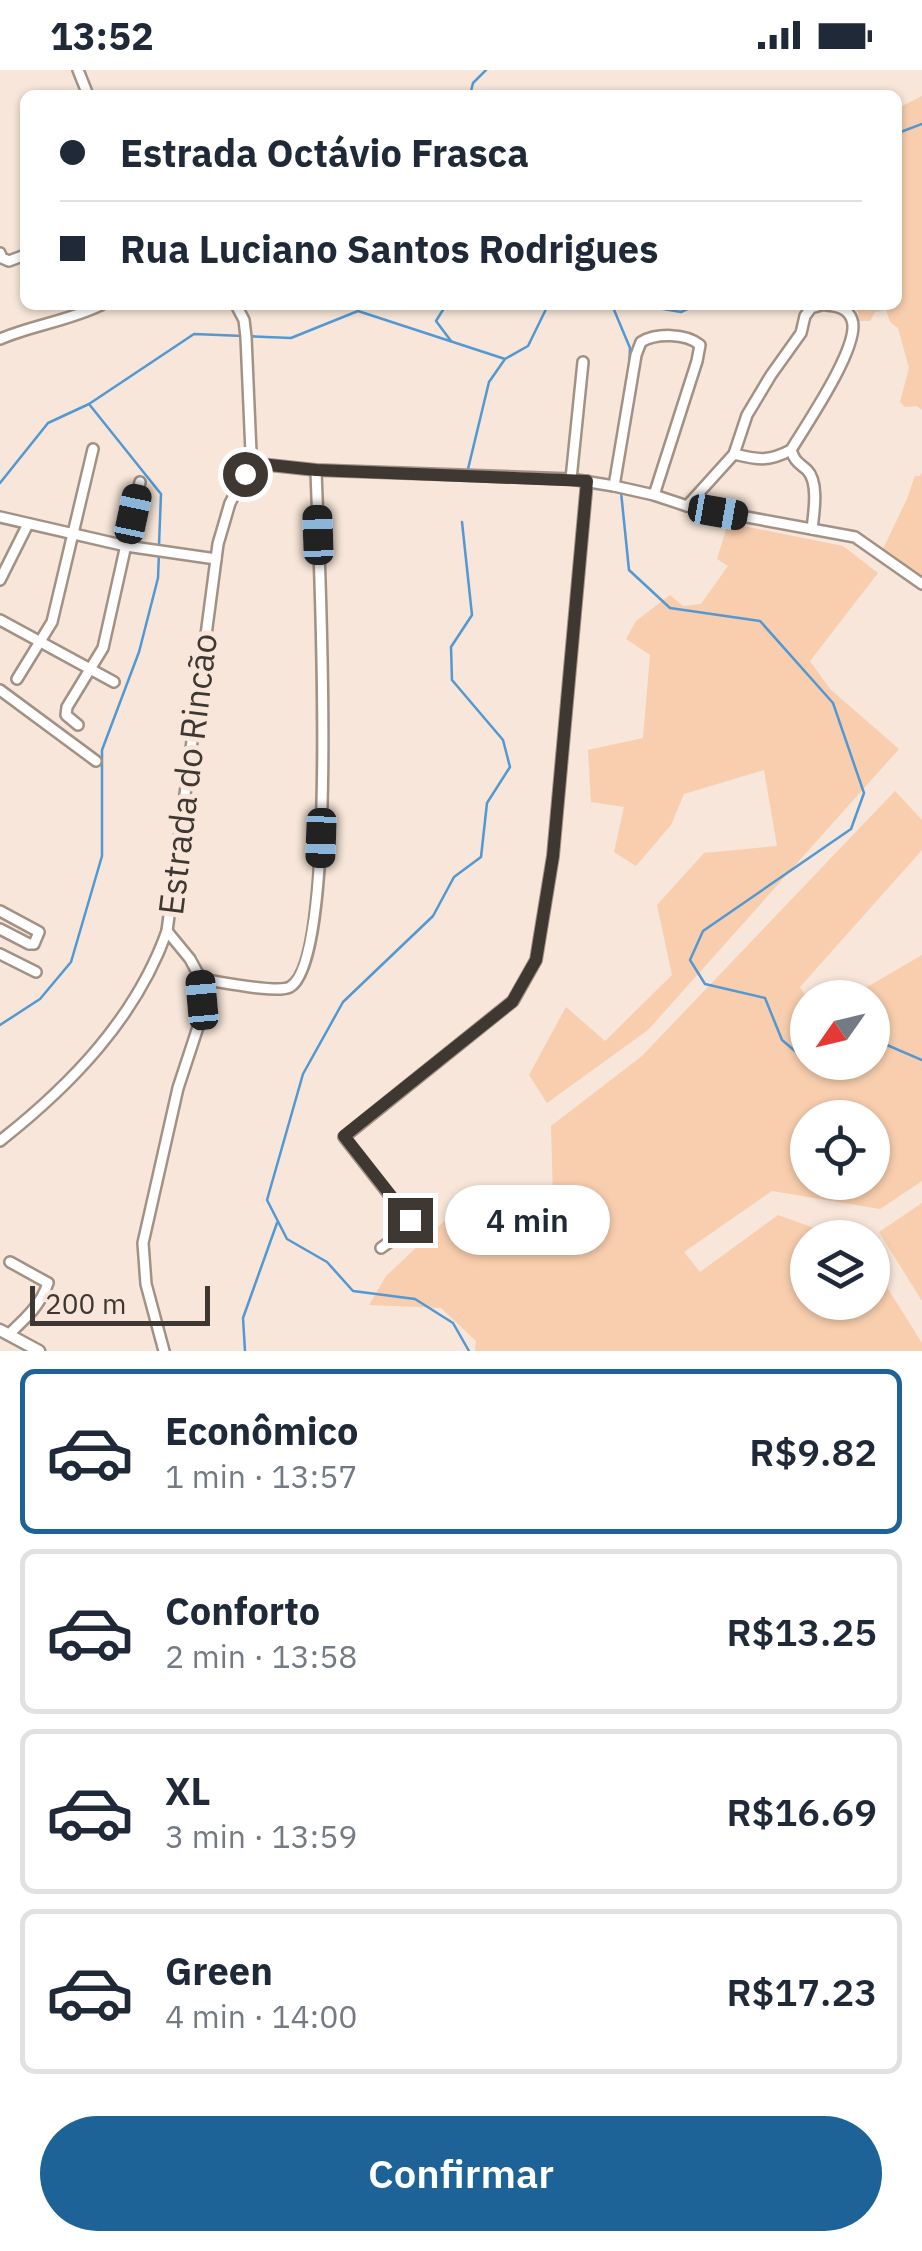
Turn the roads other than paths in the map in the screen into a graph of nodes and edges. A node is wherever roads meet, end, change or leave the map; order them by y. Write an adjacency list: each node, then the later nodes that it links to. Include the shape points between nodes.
1 (89, 310): 5 (street)
2 (239, 310): 9 (street, Estrada do Rincão)
3 (810, 310): 10 (street, via 747,415)
4 (844, 310): 8 (street, via 853,328 847,355)
5 (0, 339)
6 (583, 362): 14 (street)
7 (92, 449): 23 (street)
8 (792, 450): 10 (street, via 762,460); 22 (street, via 814,481)
9 (251, 453): 11 (street); 13 (street, Estrada do Rincão)
10 (734, 454): 19 (street)
11 (261, 464): 12 (street); 13 (street)
12 (316, 470): 14 (street); 41 (street, via 322,804 314,925 304,968 282,990)
13 (245, 474): 25 (street, Estrada do Rincão)
14 (571, 478): 15 (street)
15 (587, 481): 17 (street); 43 (street, via 553,856 536,960 512,1002 344,1136 410,1220 410,1228)
16 (140, 482): 24 (street)
17 (614, 486): 18 (street); 18 (street, via 641,342 692,338 700,348)
18 (654, 495): 19 (street)
19 (687, 506): 22 (street)
20 (0, 517): 21 (street)
21 (28, 524): 23 (street); 26 (street)
22 (812, 529): 27 (street, via 855,536)
23 (73, 534): 24 (street); 29 (street, via 52,622)
24 (126, 546): 25 (street); 30 (street, via 103,648)
25 (216, 559): 38 (street, Estrada do Rincão)
26 (0, 580)
27 (922, 584)
28 (0, 620): 29 (street)
29 (39, 642): 30 (street); 31 (street)
30 (90, 669): 32 (street); 34 (street, via 66,711)
31 (17, 680)
32 (114, 682)
33 (0, 690): 35 (street)
34 (78, 724)
35 (96, 761)
36 (0, 911): 37 (street, via 38,930 38,938 24,943)
37 (0, 929)
38 (167, 931): 41 (street, Estrada do Rincão); 42 (street, via 136,996 94,1055)
39 (0, 954): 40 (street)
40 (36, 972)
41 (200, 978): 47 (street, via 200,1021 143,1243)
42 (0, 1141)
43 (381, 1248)
44 (10, 1262): 45 (street, via 48,1288 34,1311)
45 (4, 1332): 46 (main road)
46 (39, 1351)
47 (164, 1351)

